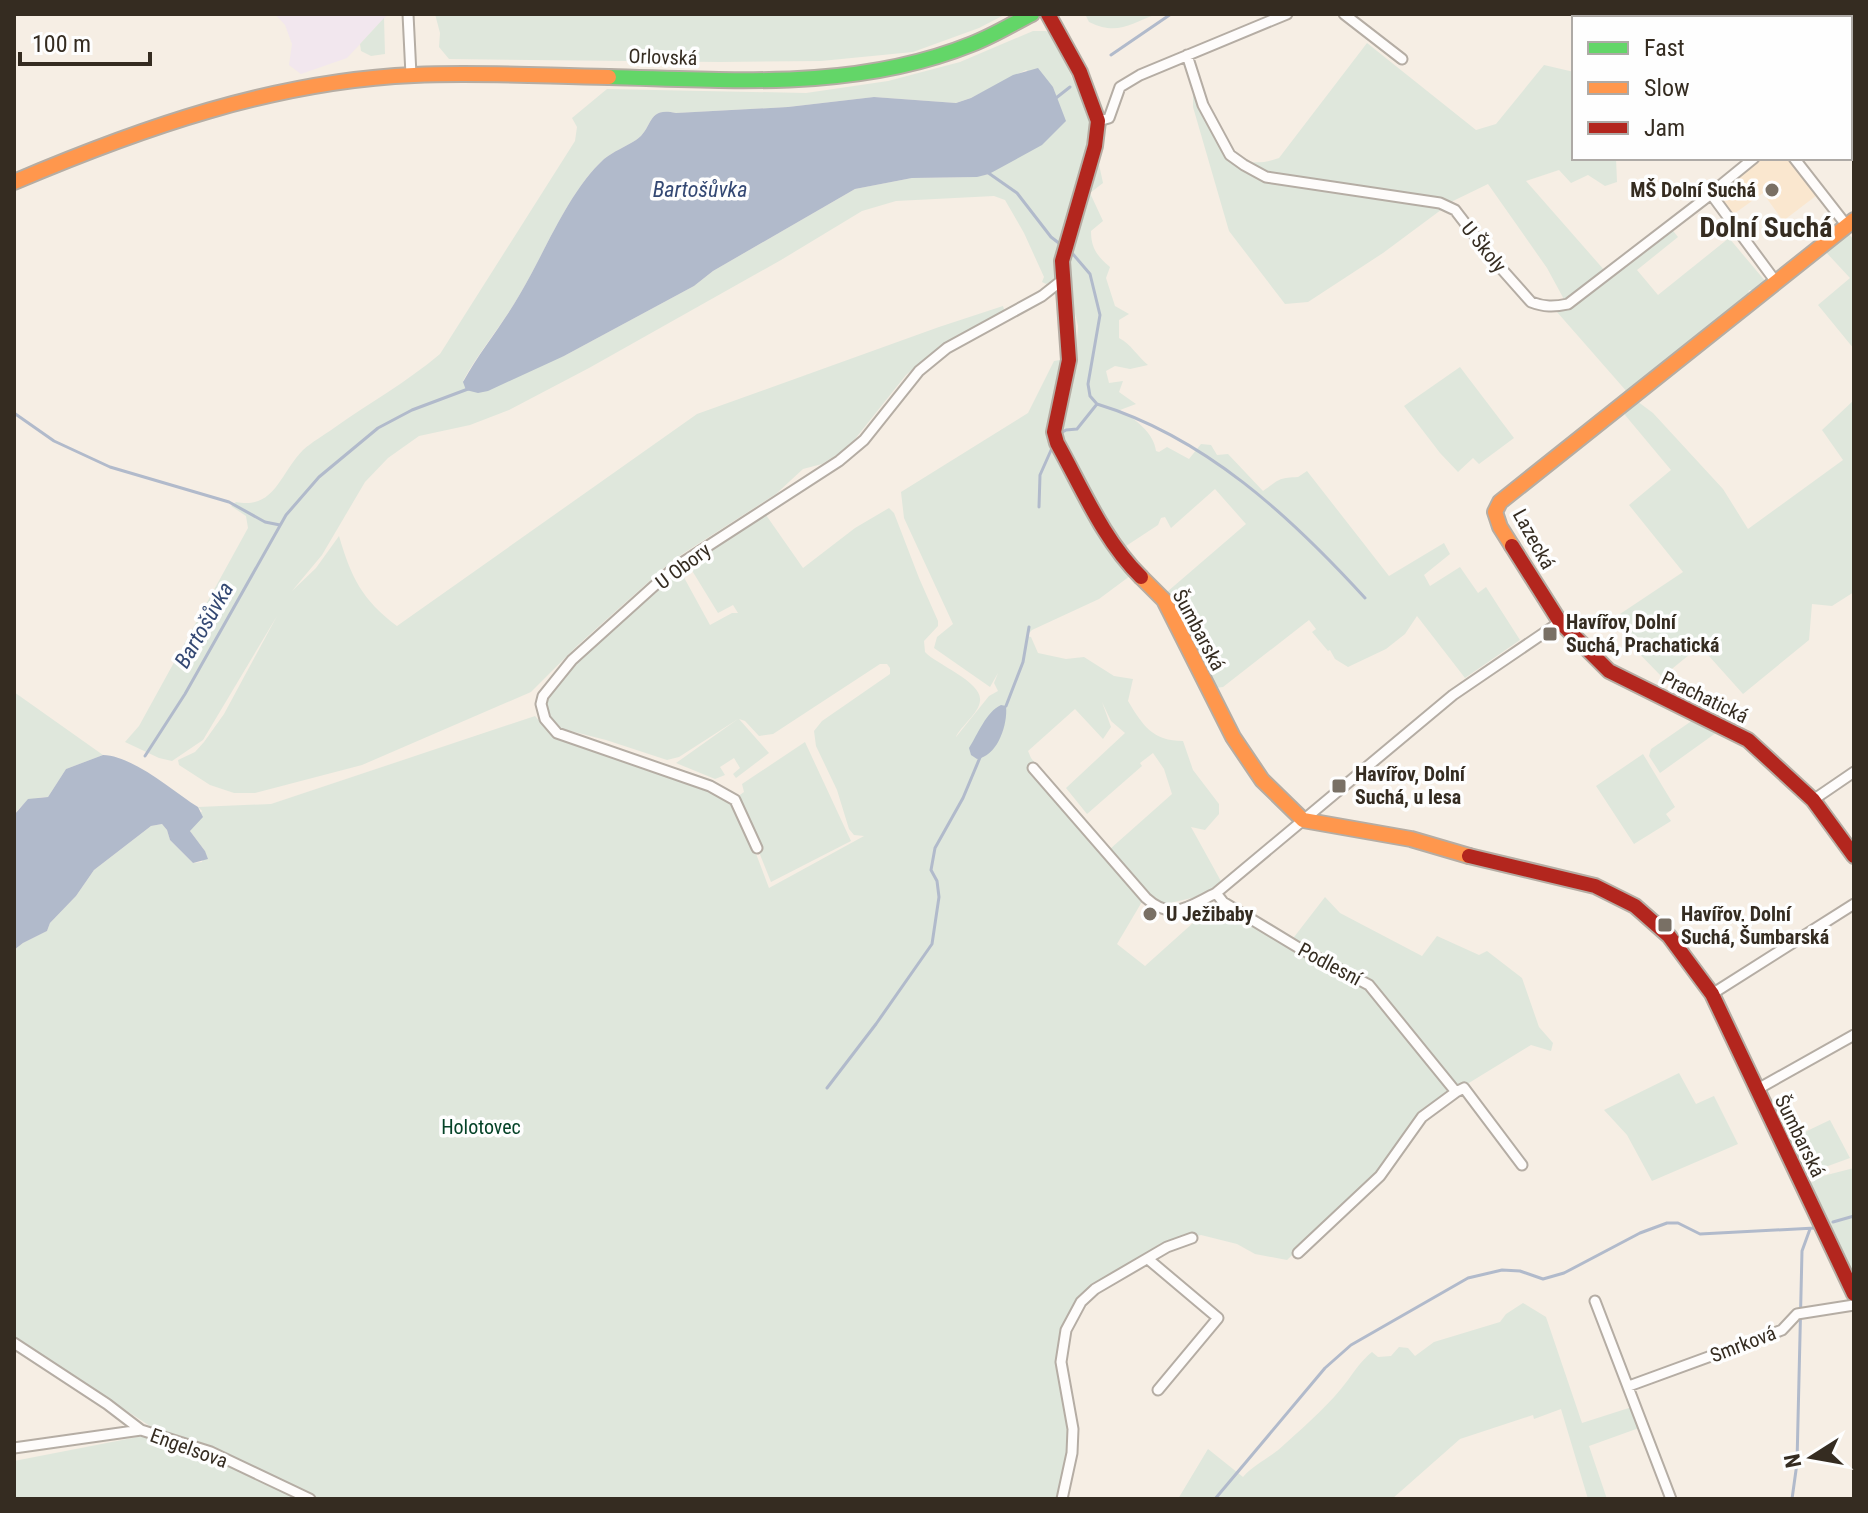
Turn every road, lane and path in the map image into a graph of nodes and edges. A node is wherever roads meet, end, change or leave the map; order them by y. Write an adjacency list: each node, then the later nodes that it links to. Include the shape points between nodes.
1 (408, 14): 8 (street)
2 (1032, 14): 8 (street, Orlovská, via 973,44 855,75 786,81)
3 (1048, 14): 9 (street, via 1080,72)
4 (1287, 14): 6 (street)
5 (1344, 14): 7 (street)
6 (1187, 55): 9 (street, via 1120,87 1109,118); 13 (street, U Školy, via 1203,105 1230,155 1266,177 1440,203 1455,210 1491,257 1539,305 1568,304)
7 (1402, 59)
8 (411, 75): 12 (street, Orlovská, via 319,85 221,105)
9 (1098, 121): 15 (street, Šumbarská)
10 (1752, 160): 13 (street, U Školy)
11 (1796, 160): 14 (street)
12 (14, 182)
13 (1715, 191): 16 (street, via 1716,204)
14 (1850, 223): 16 (street, Lazecká)
15 (1061, 281): 21 (street, Šumbarská, via 1069,354 1054,432 1057,443 1128,565 1164,600 1233,737 1262,780); 22 (street, U Obory, via 947,348 919,371 864,440 674,568 572,660 543,696 542,711 557,733 710,786 735,800)
16 (1776, 282): 17 (street, Lazecká, via 1500,502 1495,512 1500,527)
17 (1560, 622): 20 (street, Prachatická, via 1609,671 1748,740); 21 (street, via 1453,695)
18 (1033, 768): 24 (street, via 1159,910 1174,912)
19 (1854, 772): 20 (street)
20 (1813, 800): 23 (street, Prachatická)
21 (1303, 820): 24 (street); 26 (street, Šumbarská, via 1411,839 1595,886 1635,906 1669,936)
22 (757, 848)
23 (1854, 856)
24 (1216, 893): 29 (street, Podlesní, via 1299,948 1369,985)
25 (1854, 904): 26 (street)
26 (1712, 994): 28 (street, Šumbarská)
27 (1854, 1035): 28 (street)
28 (1756, 1090): 34 (street, Šumbarská)
29 (1456, 1092): 30 (street, Podlesní, via 1464,1088); 32 (street, via 1422,1117 1380,1176)
30 (1522, 1165)
31 (1192, 1238): 33 (street)
32 (1298, 1253)
33 (1148, 1259): 39 (street, via 1218,1318); 43 (street, via 1095,1289 1066,1330 1061,1362 1073,1429)
34 (1854, 1294)
35 (1595, 1301): 38 (street)
36 (1854, 1305): 38 (street, Smrková, via 1797,1314 1782,1330)
37 (14, 1343): 40 (street)
38 (1629, 1386): 44 (street)
39 (1158, 1390)
40 (141, 1430): 41 (street, Engelsova); 42 (street, Engelsova, via 211,1452)
41 (14, 1448)
42 (310, 1499)
43 (1062, 1499)
44 (1671, 1499)

